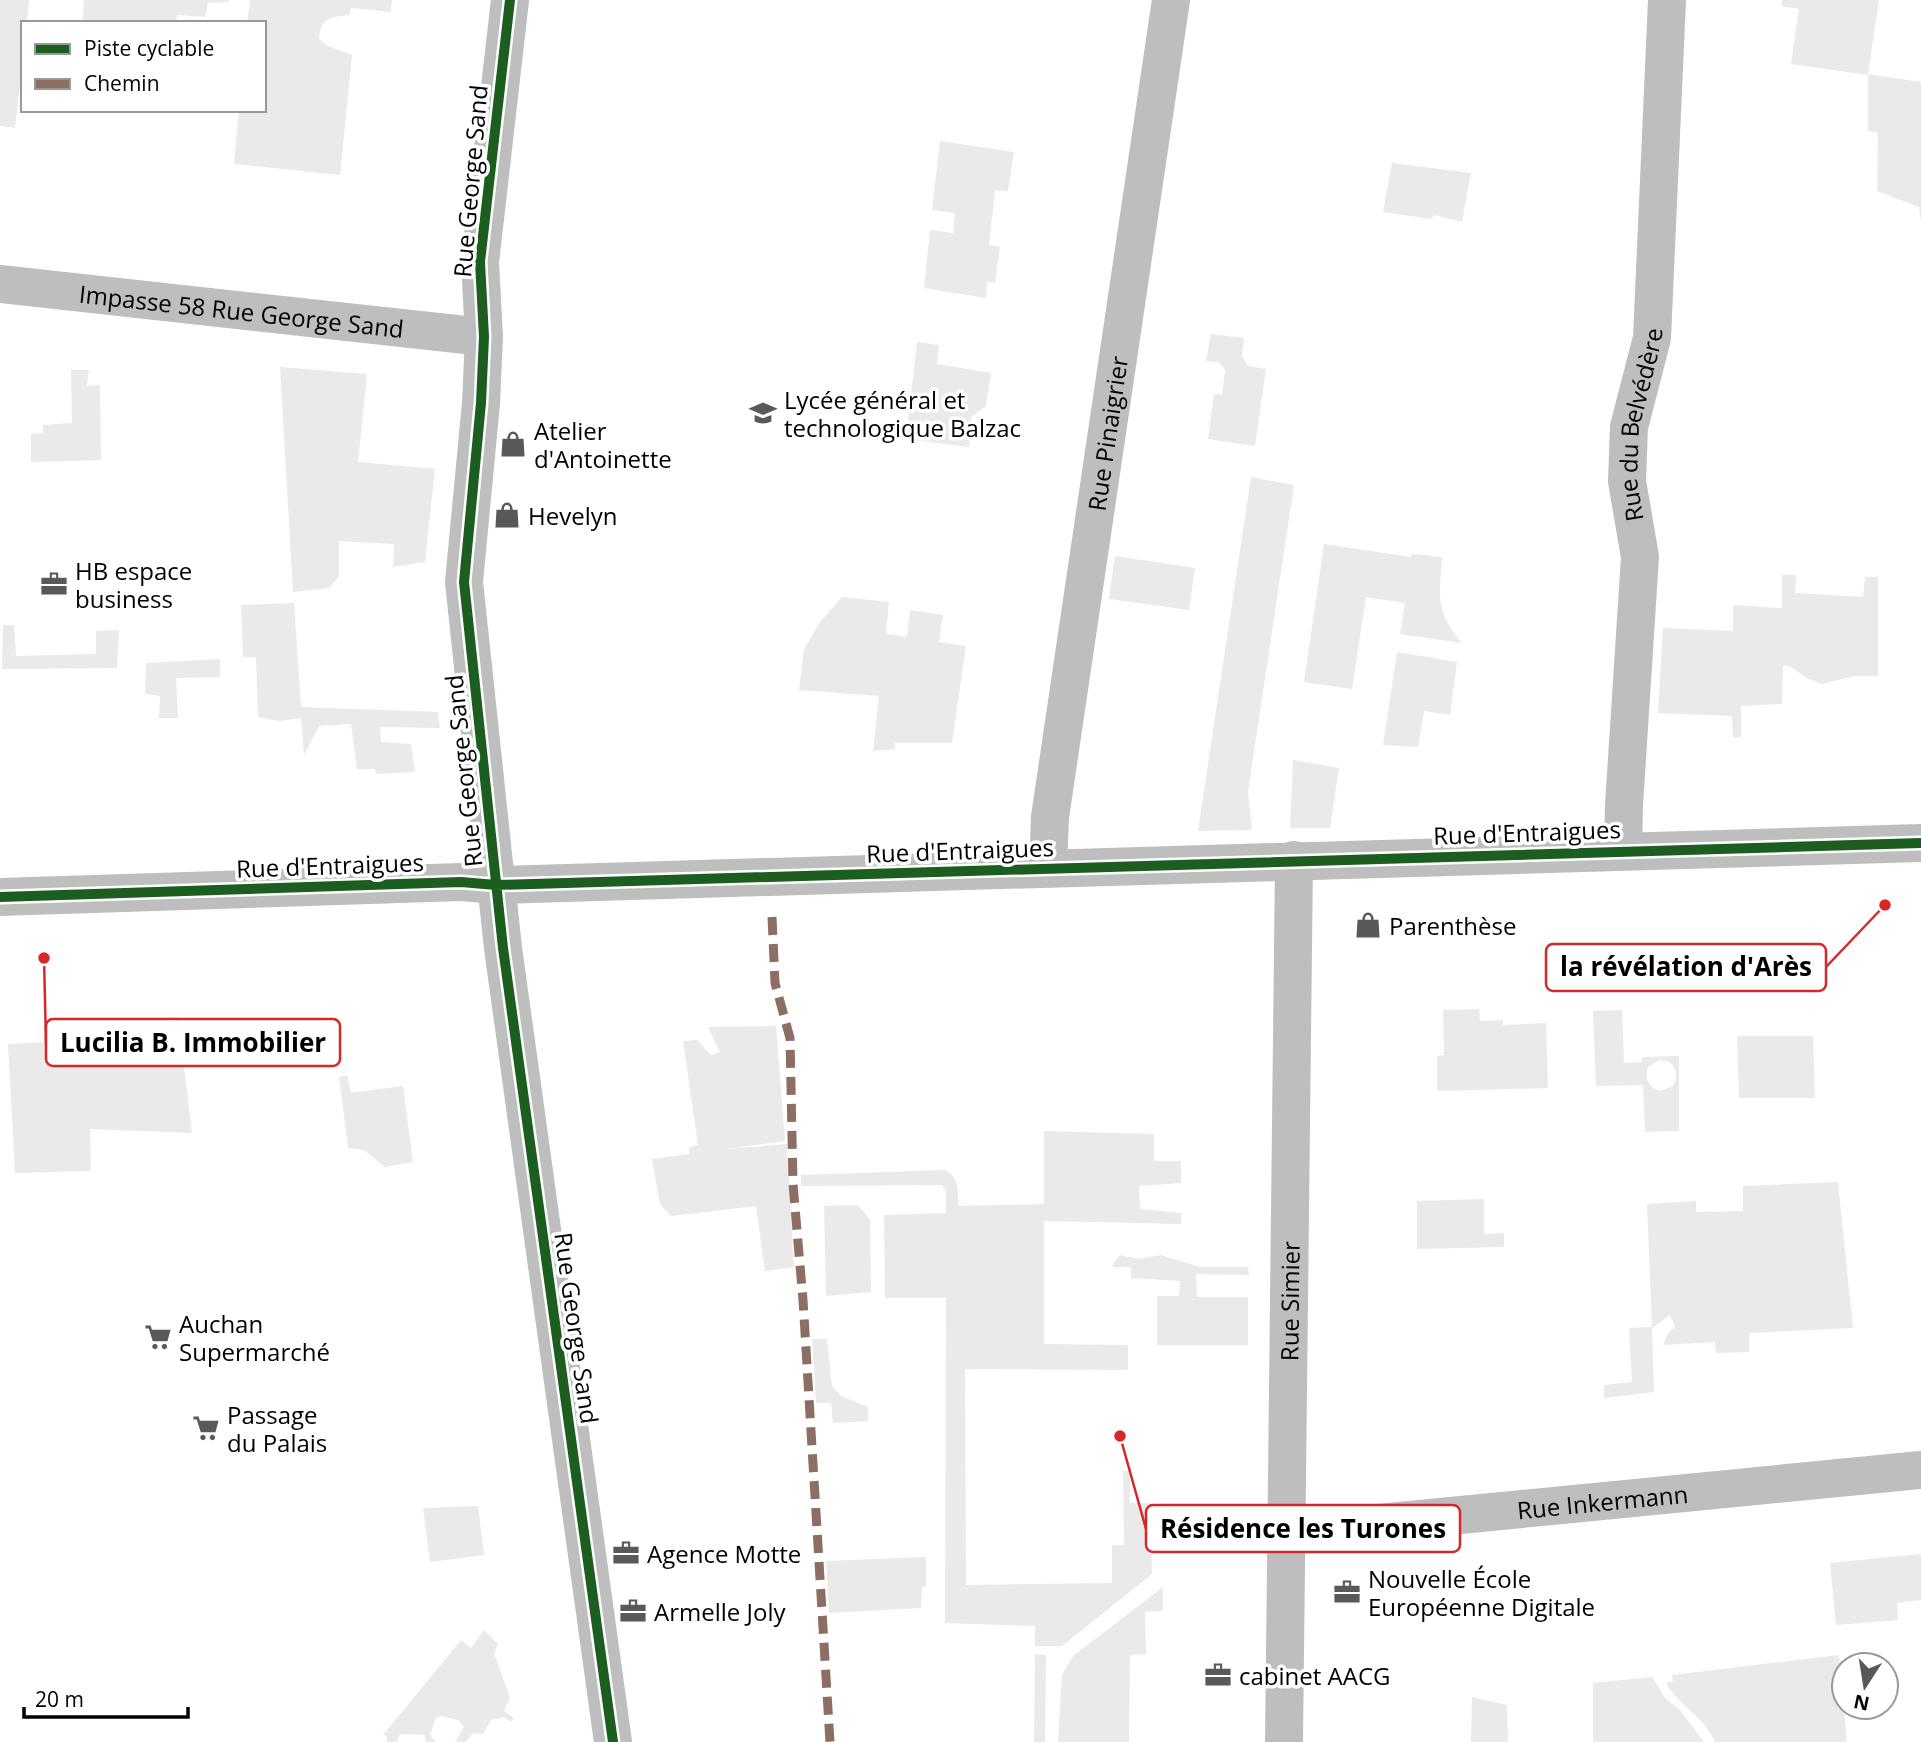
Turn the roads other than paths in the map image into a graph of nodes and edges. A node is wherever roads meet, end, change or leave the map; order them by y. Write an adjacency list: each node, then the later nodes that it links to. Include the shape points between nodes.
1 (510, 0): 5 (street, Rue George Sand, via 480,262)
2 (1171, 0): 9 (street, Rue Pinaigrier, via 1052,803)
3 (1667, 0): 7 (street, Rue du Belvédère, via 1652,338 1629,427 1627,481 1640,557)
4 (0, 284): 5 (street, Impasse 58 Rue George Sand)
5 (484, 337): 10 (street, Rue George Sand, via 464,582)
6 (1921, 843): 7 (street, Rue d'Entraigues)
7 (1623, 851): 8 (street, Rue d'Entraigues)
8 (1294, 860): 9 (street, Rue d'Entraigues); 13 (street, Rue Simier)
9 (1048, 868): 10 (street, Rue d'Entraigues)
10 (496, 885): 11 (street, Rue d'Entraigues, via 461,882); 14 (street, Rue George Sand)
11 (0, 897)
12 (1921, 1470): 13 (street, Rue Inkermann)
13 (1286, 1532): 15 (street, Rue Simier)
14 (613, 1742)
15 (1284, 1742)

